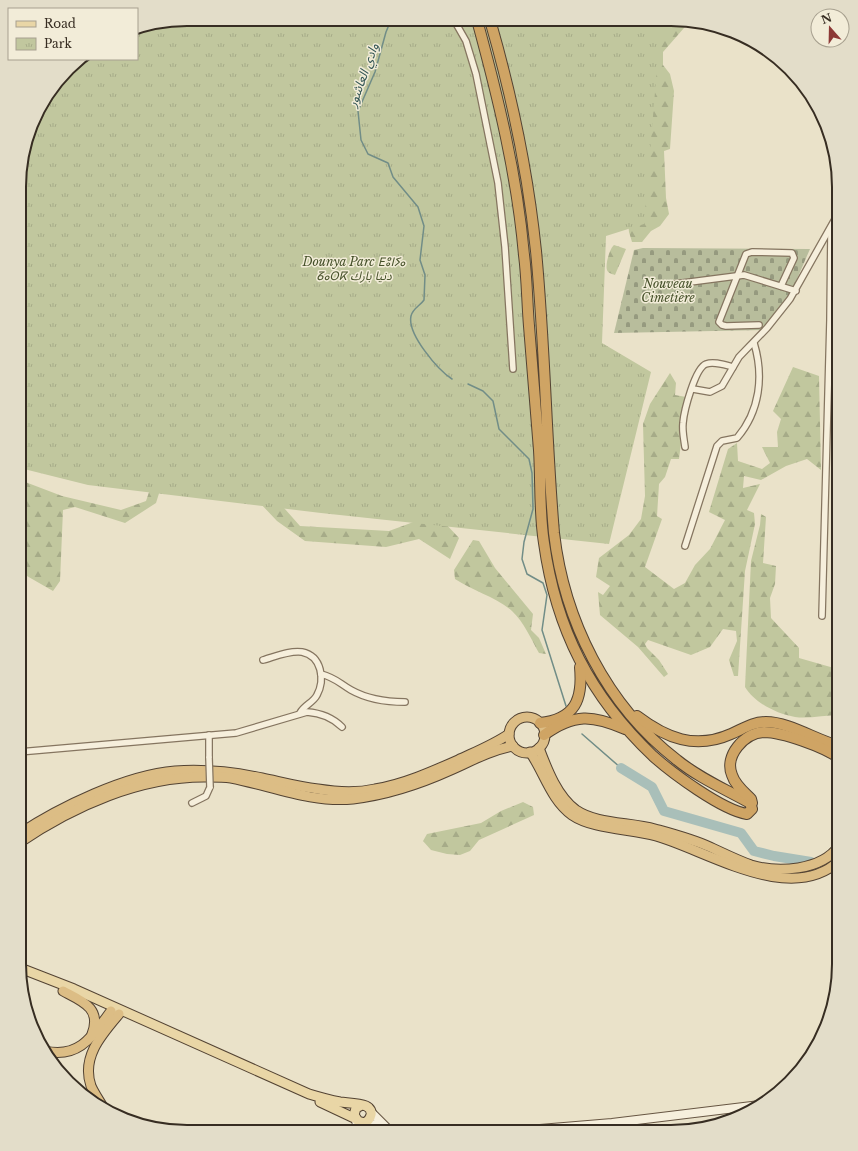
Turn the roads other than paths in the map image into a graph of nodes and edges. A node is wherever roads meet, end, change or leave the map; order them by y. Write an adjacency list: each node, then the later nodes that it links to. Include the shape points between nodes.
1 (457, 26): 13 (street, via 466,42 476,74 496,170 506,247)
2 (479, 26): 19 (highway, via 504,125 522,229 543,541 554,594)
3 (491, 26): 22 (highway, via 516,125 533,225 554,533 559,566 568,602 584,642)
4 (832, 224): 5 (street)
5 (830, 228): 9 (street); 17 (street)
6 (738, 275): 7 (street); 8 (street); 8 (street, via 745,256 750,252 791,252 794,258); 10 (street, via 720,318 720,324)
7 (667, 285)
8 (781, 286): 9 (street)
9 (796, 291): 11 (street)
10 (759, 326)
11 (754, 343): 12 (street, via 739,357); 16 (street, via 760,368 755,407 736,438 718,444)
12 (733, 367): 14 (street, via 719,389 710,392); 14 (street, via 716,363 705,364 698,371)
13 (513, 369)
14 (693, 389): 15 (street, via 683,423)
15 (685, 447)
16 (684, 546)
17 (822, 616)
18 (263, 660): 20 (street, via 302,652 318,663)
19 (579, 661): 24 (highway, via 581,686 575,706 559,719); 26 (highway, via 602,698)
20 (321, 674): 21 (street, via 358,693 382,700); 23 (street, via 316,697 303,707)
21 (405, 702)
22 (620, 703): 30 (highway, via 660,732 685,740 718,739 751,724 766,722); 37 (highway, via 645,732 677,760 724,791)
23 (300, 713): 25 (street, via 325,715); 29 (street, via 248,731)
24 (540, 723): 27 (highway, via 533,718 521,718 514,723); 28 (highway)
25 (342, 728)
26 (627, 730): 28 (highway, via 605,720 581,718 566,722); 37 (highway, via 660,762 706,794 744,814 751,811)
27 (509, 734): 31 (highway); 38 (highway, via 490,746 432,771 389,786 362,791 311,788 225,772 160,773 103,791 44,818)
28 (544, 734): 32 (highway)
29 (209, 735): 33 (street); 36 (street, bridge, via 210,787 206,796)
30 (832, 743)
31 (513, 746): 34 (highway, via 520,751); 39 (highway, via 493,751 406,788 352,799 329,800 307,797 229,778 171,778 116,794 69,813)
32 (539, 748): 34 (highway); 40 (highway, via 563,798 577,811 588,816 672,833 752,865 768,868 792,868 817,863)
33 (26, 751)
34 (530, 752): 41 (highway, via 560,804 589,823 657,836 687,846 735,868 764,875 811,875)
35 (832, 754): 37 (highway, via 777,734 764,732 749,736 735,751 730,770 736,784 751,799)
36 (192, 803)
37 (752, 805)
38 (26, 830)
39 (26, 838)
40 (832, 854)
41 (832, 867)
42 (26, 970): 49 (main road, via 74,989 309,1094)
43 (26, 976): 44 (main road)
44 (62, 991): 45 (main road); 46 (highway, via 85,1003 92,1010 95,1025)
45 (115, 1013): 46 (highway); 48 (highway, via 98,1041 89,1064 91,1085); 52 (main road)
46 (90, 1039): 47 (highway, via 68,1052)
47 (52, 1052)
48 (98, 1098)
49 (362, 1105): 51 (main road, via 368,1107); 52 (main road, via 356,1108)
50 (744, 1107): 56 (main road)
51 (371, 1112): 54 (main road, via 371,1117); 55 (main road)
52 (355, 1118): 53 (street); 54 (main road)
53 (357, 1125)
54 (365, 1125)
55 (385, 1125)
56 (582, 1125)

